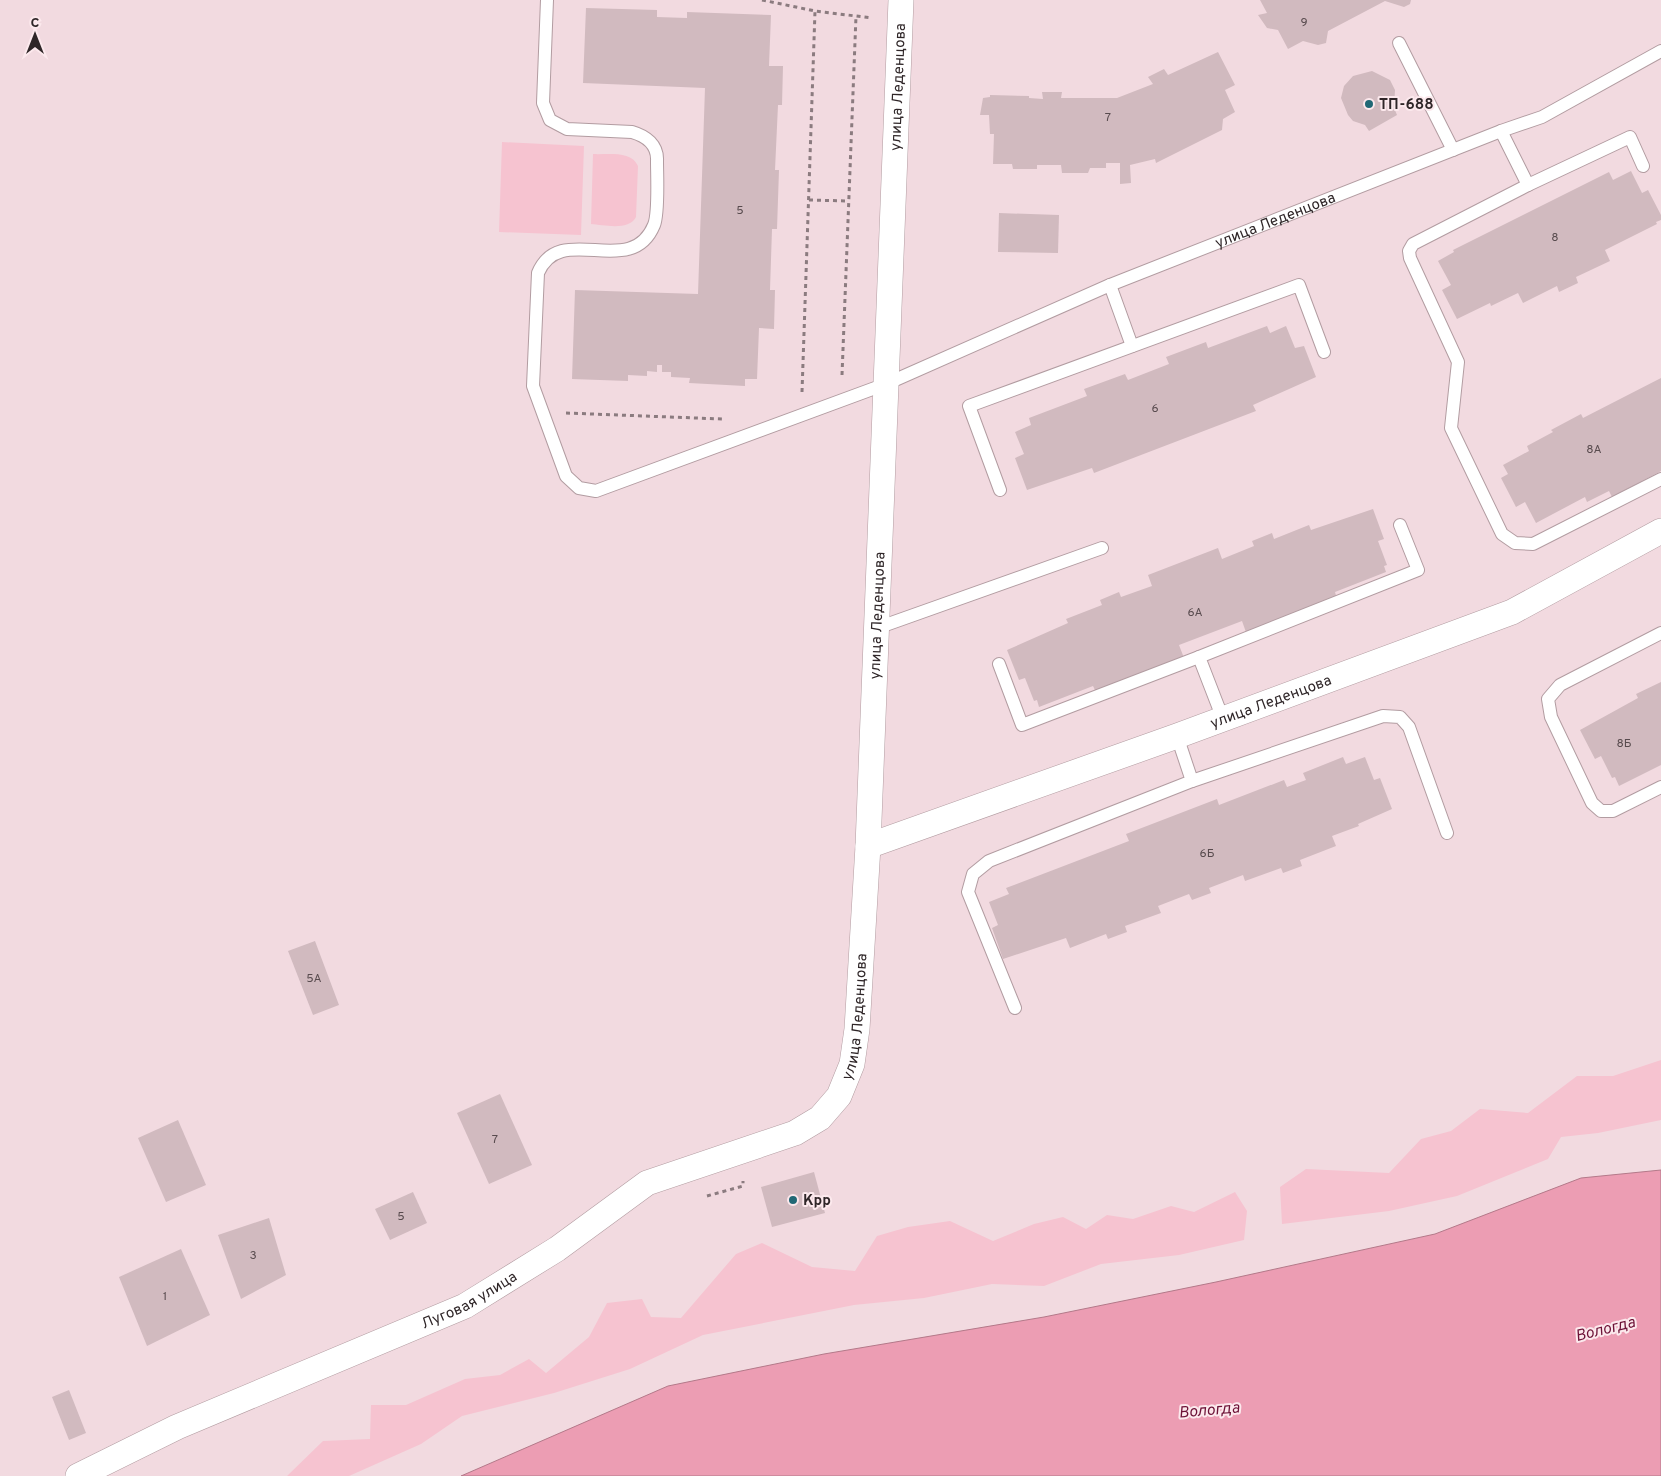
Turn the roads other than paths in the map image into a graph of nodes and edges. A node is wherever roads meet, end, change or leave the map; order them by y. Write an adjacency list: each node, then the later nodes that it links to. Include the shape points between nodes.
1 (547, 0): 12 (lane, via 543,103 550,120 568,129 642,134 650,141 657,156 655,223 642,242 622,252 562,249 542,265 537,281 533,386 566,476 579,488 596,491)
2 (901, 10): 12 (street, улица Леденцова)
3 (1399, 43): 6 (lane)
4 (1661, 51): 5 (lane, улица Леденцова, via 1542,118)
5 (1501, 131): 6 (lane, улица Леденцова); 8 (lane)
6 (1453, 150): 9 (lane, улица Леденцова)
7 (1643, 166): 8 (lane, via 1630,136)
8 (1528, 185): 13 (lane, via 1413,244 1408,251 1458,362 1451,428 1502,534 1515,543 1533,544)
9 (1110, 285): 10 (lane); 12 (lane, улица Леденцова)
10 (1132, 346): 11 (lane, via 1299,285); 14 (lane, via 969,406)
11 (1324, 352)
12 (886, 384): 18 (street, улица Леденцова)
13 (1661, 479)
14 (1000, 490)
15 (1400, 525): 20 (lane, via 1418,570)
16 (1661, 531): 22 (street, улица Леденцова, via 1512,612)
17 (1102, 548): 18 (lane)
18 (877, 628): 27 (street, улица Леденцова)
19 (1661, 633): 25 (lane, via 1560,685 1548,699 1551,717 1592,803 1601,811 1613,811)
20 (1199, 657): 21 (lane, via 1022,725); 22 (lane)
21 (999, 664)
22 (1223, 719): 23 (street, улица Леденцова)
23 (1178, 736): 24 (lane); 27 (street, улица Леденцова)
24 (1192, 781): 26 (lane, via 1383,716 1400,717 1409,727); 28 (lane, via 989,861 973,874 968,892)
25 (1661, 787)
26 (1447, 833)
27 (868, 846): 29 (street, улица Леденцова, via 857,1029 852,1064)
28 (1015, 1008)
29 (839, 1096): 30 (street, Луговая улица, via 820,1118 795,1133 647,1183 557,1249 465,1306 177,1427)
30 (78, 1476)

